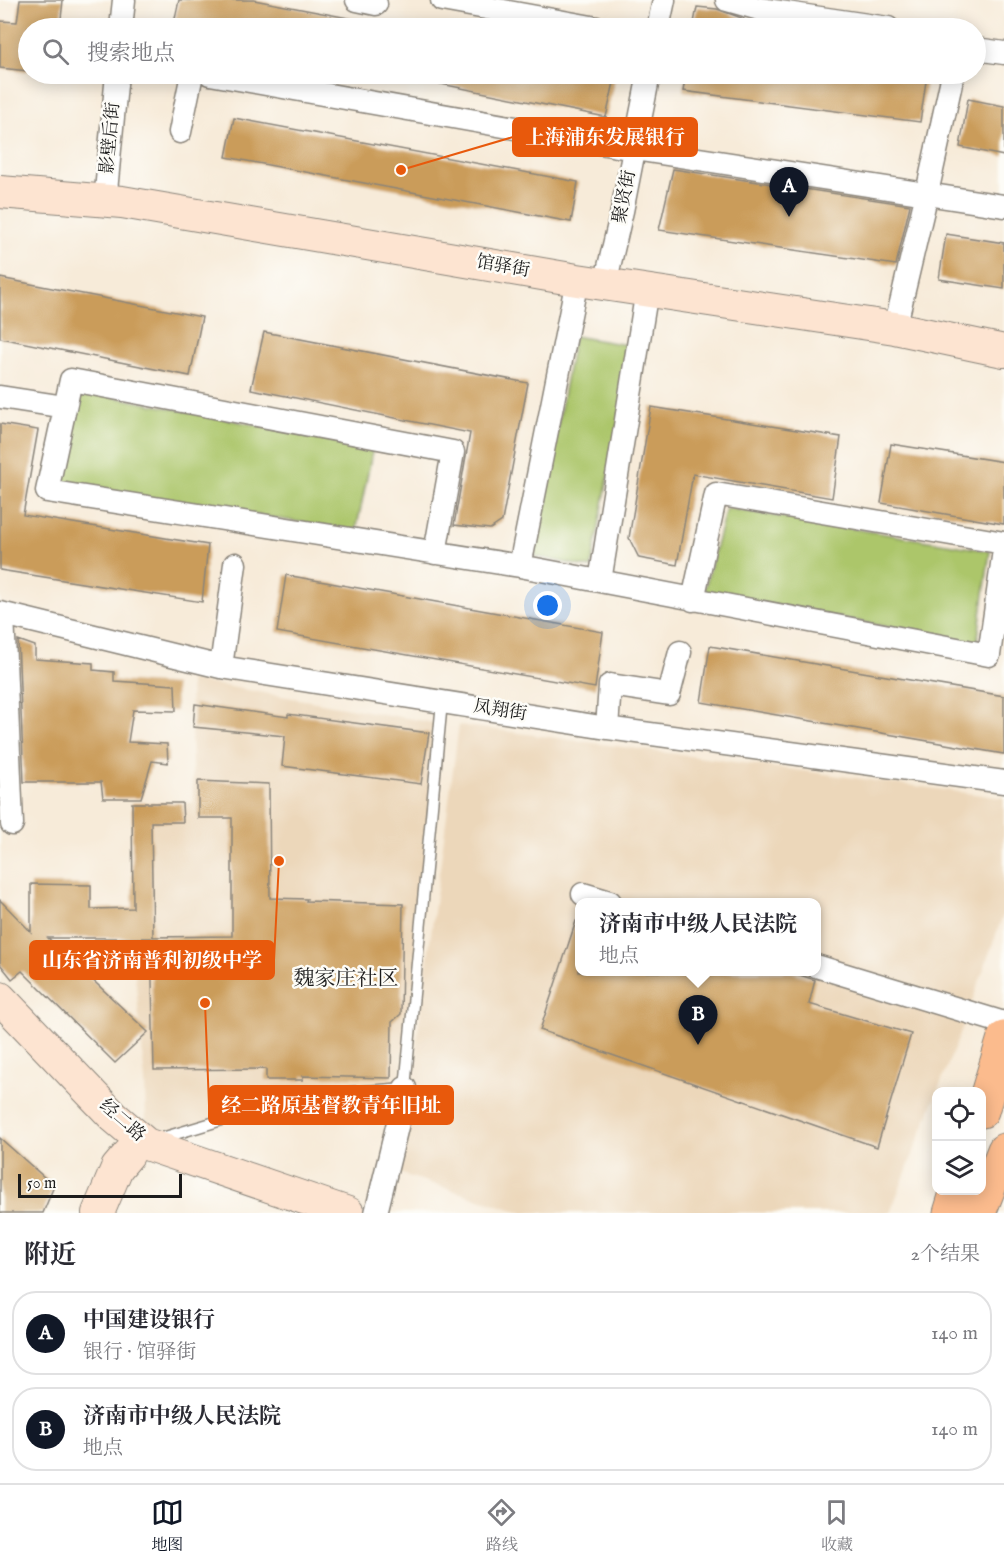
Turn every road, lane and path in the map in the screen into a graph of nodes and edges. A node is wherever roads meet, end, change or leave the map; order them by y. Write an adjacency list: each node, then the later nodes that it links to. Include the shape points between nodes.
1 (124, 0): 5 (street)
2 (442, 0): 6 (street)
3 (664, 0): 7 (street)
4 (727, 0): 8 (street)
5 (122, 18)
6 (542, 18)
7 (660, 18)
8 (755, 18)
9 (986, 51): 10 (street)
10 (1004, 53)
11 (116, 84): 20 (street, 影壁后街)
12 (190, 84): 16 (street)
13 (267, 84): 17 (street)
14 (647, 84): 17 (street, 聚贤街)
15 (950, 84): 19 (street)
16 (180, 132)
17 (634, 149): 19 (street); 22 (street, 聚贤街, via 622,211)
18 (0, 192): 20 (main road, 馆驿街)
19 (927, 193): 21 (street); 24 (street)
20 (105, 202): 22 (main road, 馆驿街)
21 (1004, 206)
22 (591, 282): 23 (main road, 馆驿街); 32 (street, 聚贤街)
23 (647, 290): 24 (main road, 馆驿街); 33 (street)
24 (895, 328): 25 (main road, 馆驿街)
25 (1004, 351)
26 (0, 397): 27 (street)
27 (65, 407): 30 (street, via 47,491); 30 (street, via 71,380 453,452)
28 (1004, 543): 34 (street, via 716,494)
29 (1004, 550): 34 (street, via 989,655)
30 (435, 553): 32 (street)
31 (235, 564): 37 (street)
32 (520, 566): 33 (street)
33 (600, 581): 34 (street)
34 (693, 600)
35 (1, 614): 37 (street, 凤翔街); 41 (street)
36 (680, 652): 39 (street, via 669,694 610,686)
37 (221, 667): 38 (street, 凤翔街)
38 (442, 702): 39 (street, 凤翔街); 49 (lane)
39 (607, 729): 40 (street, 凤翔街)
40 (1004, 783)
41 (12, 824)
42 (583, 894): 43 (street)
43 (595, 898)
44 (821, 968): 46 (street)
45 (0, 998): 51 (main road, 经二路, via 114,1117)
46 (1004, 1023)
47 (0, 1027): 51 (main road, 经二路, via 100,1132)
48 (1004, 1038): 50 (main road)
49 (405, 1088): 51 (lane, via 302,1096 167,1136); 58 (street)
50 (986, 1095)
51 (137, 1149): 55 (main road, via 117,1168); 56 (main road, 经二路, via 219,1189); 57 (main road, 经二路)
52 (1004, 1150): 60 (main road)
53 (956, 1195): 59 (main road)
54 (1004, 1201): 61 (main road)
55 (98, 1213)
56 (290, 1213)
57 (348, 1213)
58 (376, 1213)
59 (950, 1213)
60 (979, 1213)
61 (1000, 1213)

